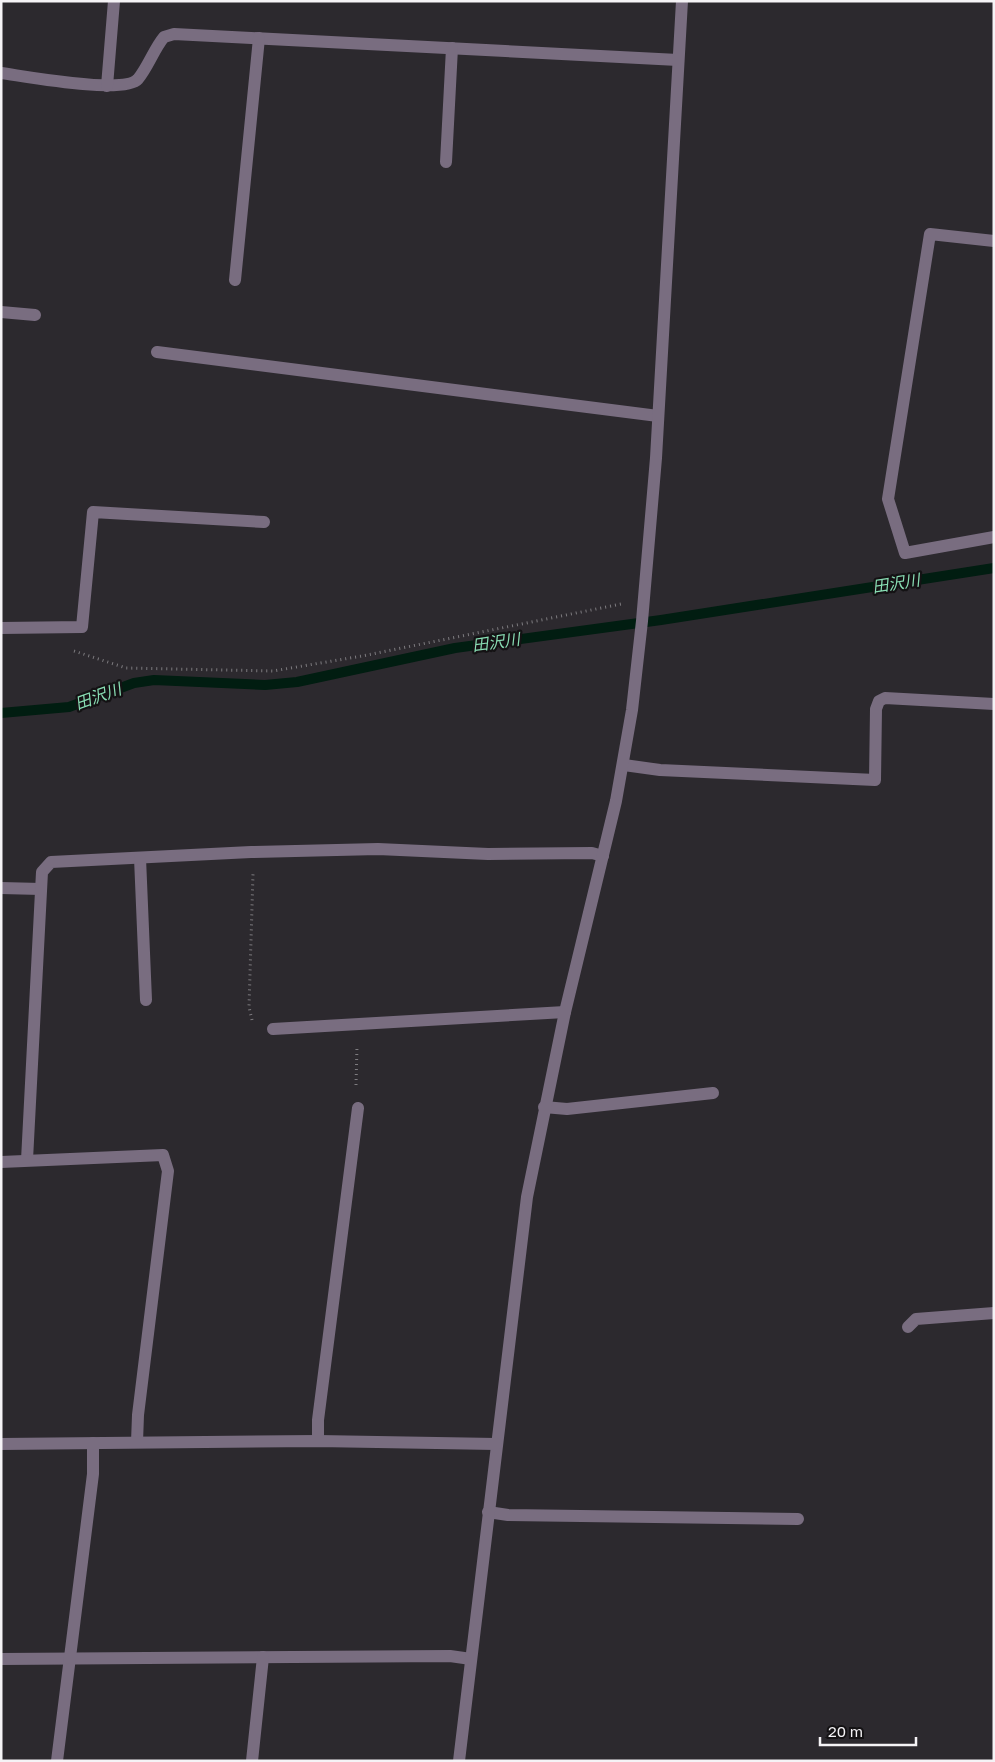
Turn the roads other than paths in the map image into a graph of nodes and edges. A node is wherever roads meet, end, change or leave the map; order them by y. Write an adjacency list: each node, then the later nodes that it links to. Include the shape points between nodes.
1 (114, 1): 7 (street)
2 (682, 1): 5 (street)
3 (259, 38): 4 (street); 7 (street, via 185,34 164,37 137,80 128,85); 10 (street)
4 (452, 48): 5 (street); 8 (street)
5 (678, 60): 14 (street)
6 (1, 73): 7 (street)
7 (107, 86)
8 (446, 162)
9 (994, 241): 16 (street, via 930,234 888,499 905,553)
10 (235, 280)
11 (1, 312): 12 (street)
12 (35, 316)
13 (158, 352): 14 (street)
14 (658, 416): 19 (street, via 644,600)
15 (264, 522): 17 (street, via 93,512 82,627)
16 (994, 537)
17 (1, 628)
18 (994, 704): 19 (street, via 879,700 876,709 875,780 660,770)
19 (624, 765): 20 (street)
20 (603, 856): 21 (street, via 592,853 488,854 378,849); 25 (street)
21 (140, 858): 23 (street, via 51,862 42,872); 24 (street)
22 (1, 888): 23 (street)
23 (41, 889): 30 (street)
24 (146, 1000)
25 (565, 1012): 26 (street); 28 (street)
26 (273, 1029)
27 (712, 1093): 28 (street, via 567,1109)
28 (544, 1107): 38 (street, via 527,1197)
29 (358, 1108): 34 (street, via 318,1420)
30 (27, 1160): 31 (street); 35 (street, via 163,1154 168,1171)
31 (1, 1162)
32 (994, 1313): 33 (street, via 916,1319)
33 (908, 1327)
34 (318, 1441): 35 (street); 38 (street)
35 (137, 1442): 36 (street)
36 (93, 1443): 37 (street); 44 (street, via 93,1474)
37 (1, 1444)
38 (496, 1444): 39 (street)
39 (488, 1512): 40 (street, via 508,1516); 43 (street)
40 (798, 1519)
41 (263, 1657): 43 (street, via 450,1656); 44 (street); 46 (street)
42 (1, 1659): 44 (street)
43 (471, 1659): 47 (street)
44 (70, 1660): 45 (street)
45 (57, 1761)
46 (252, 1761)
47 (459, 1761)

